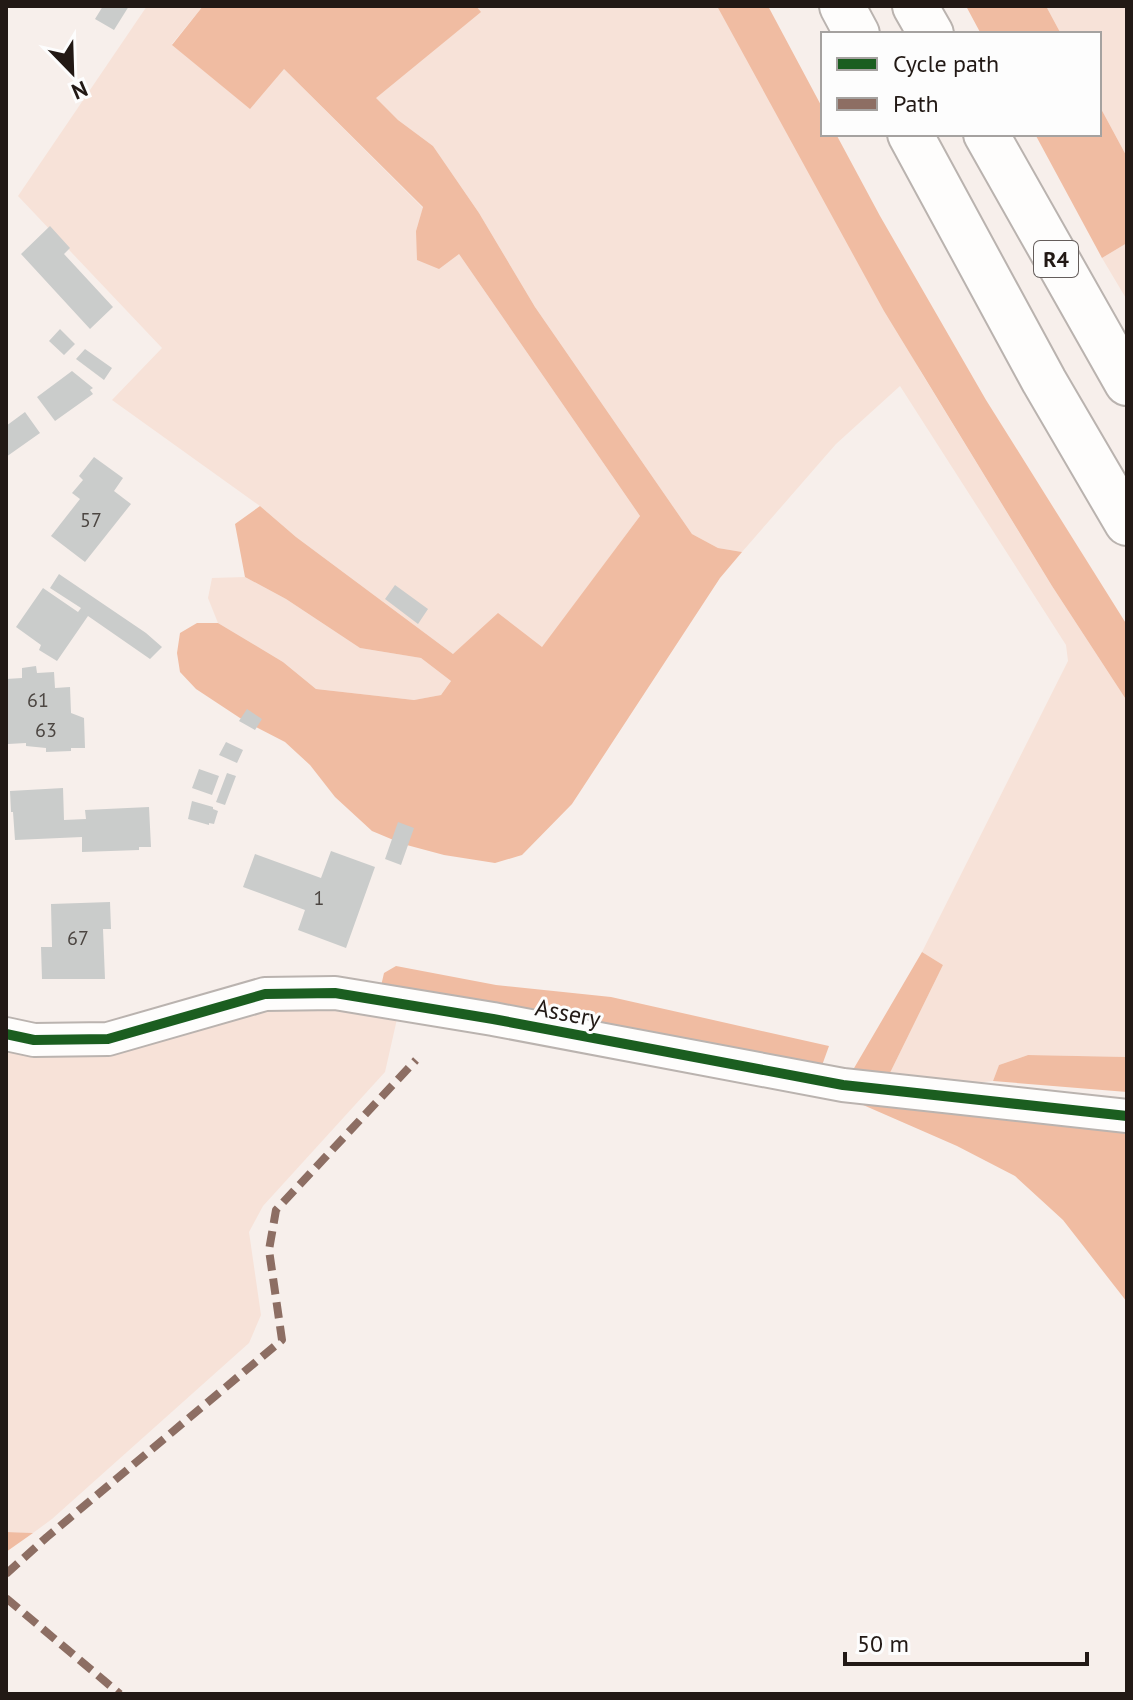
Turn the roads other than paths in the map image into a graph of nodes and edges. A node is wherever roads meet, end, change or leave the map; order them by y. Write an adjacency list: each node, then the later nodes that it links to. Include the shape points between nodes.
1 (842, 6): 3 (highway)
2 (915, 6): 4 (highway)
3 (856, 32)
4 (930, 32)
5 (911, 136): 8 (highway)
6 (987, 136): 7 (highway, R4)
7 (1127, 383)
8 (1127, 523)
9 (6, 1034): 10 (street, Assery, via 34,1040 108,1039 265,994 335,993 843,1085)
10 (1127, 1116)

